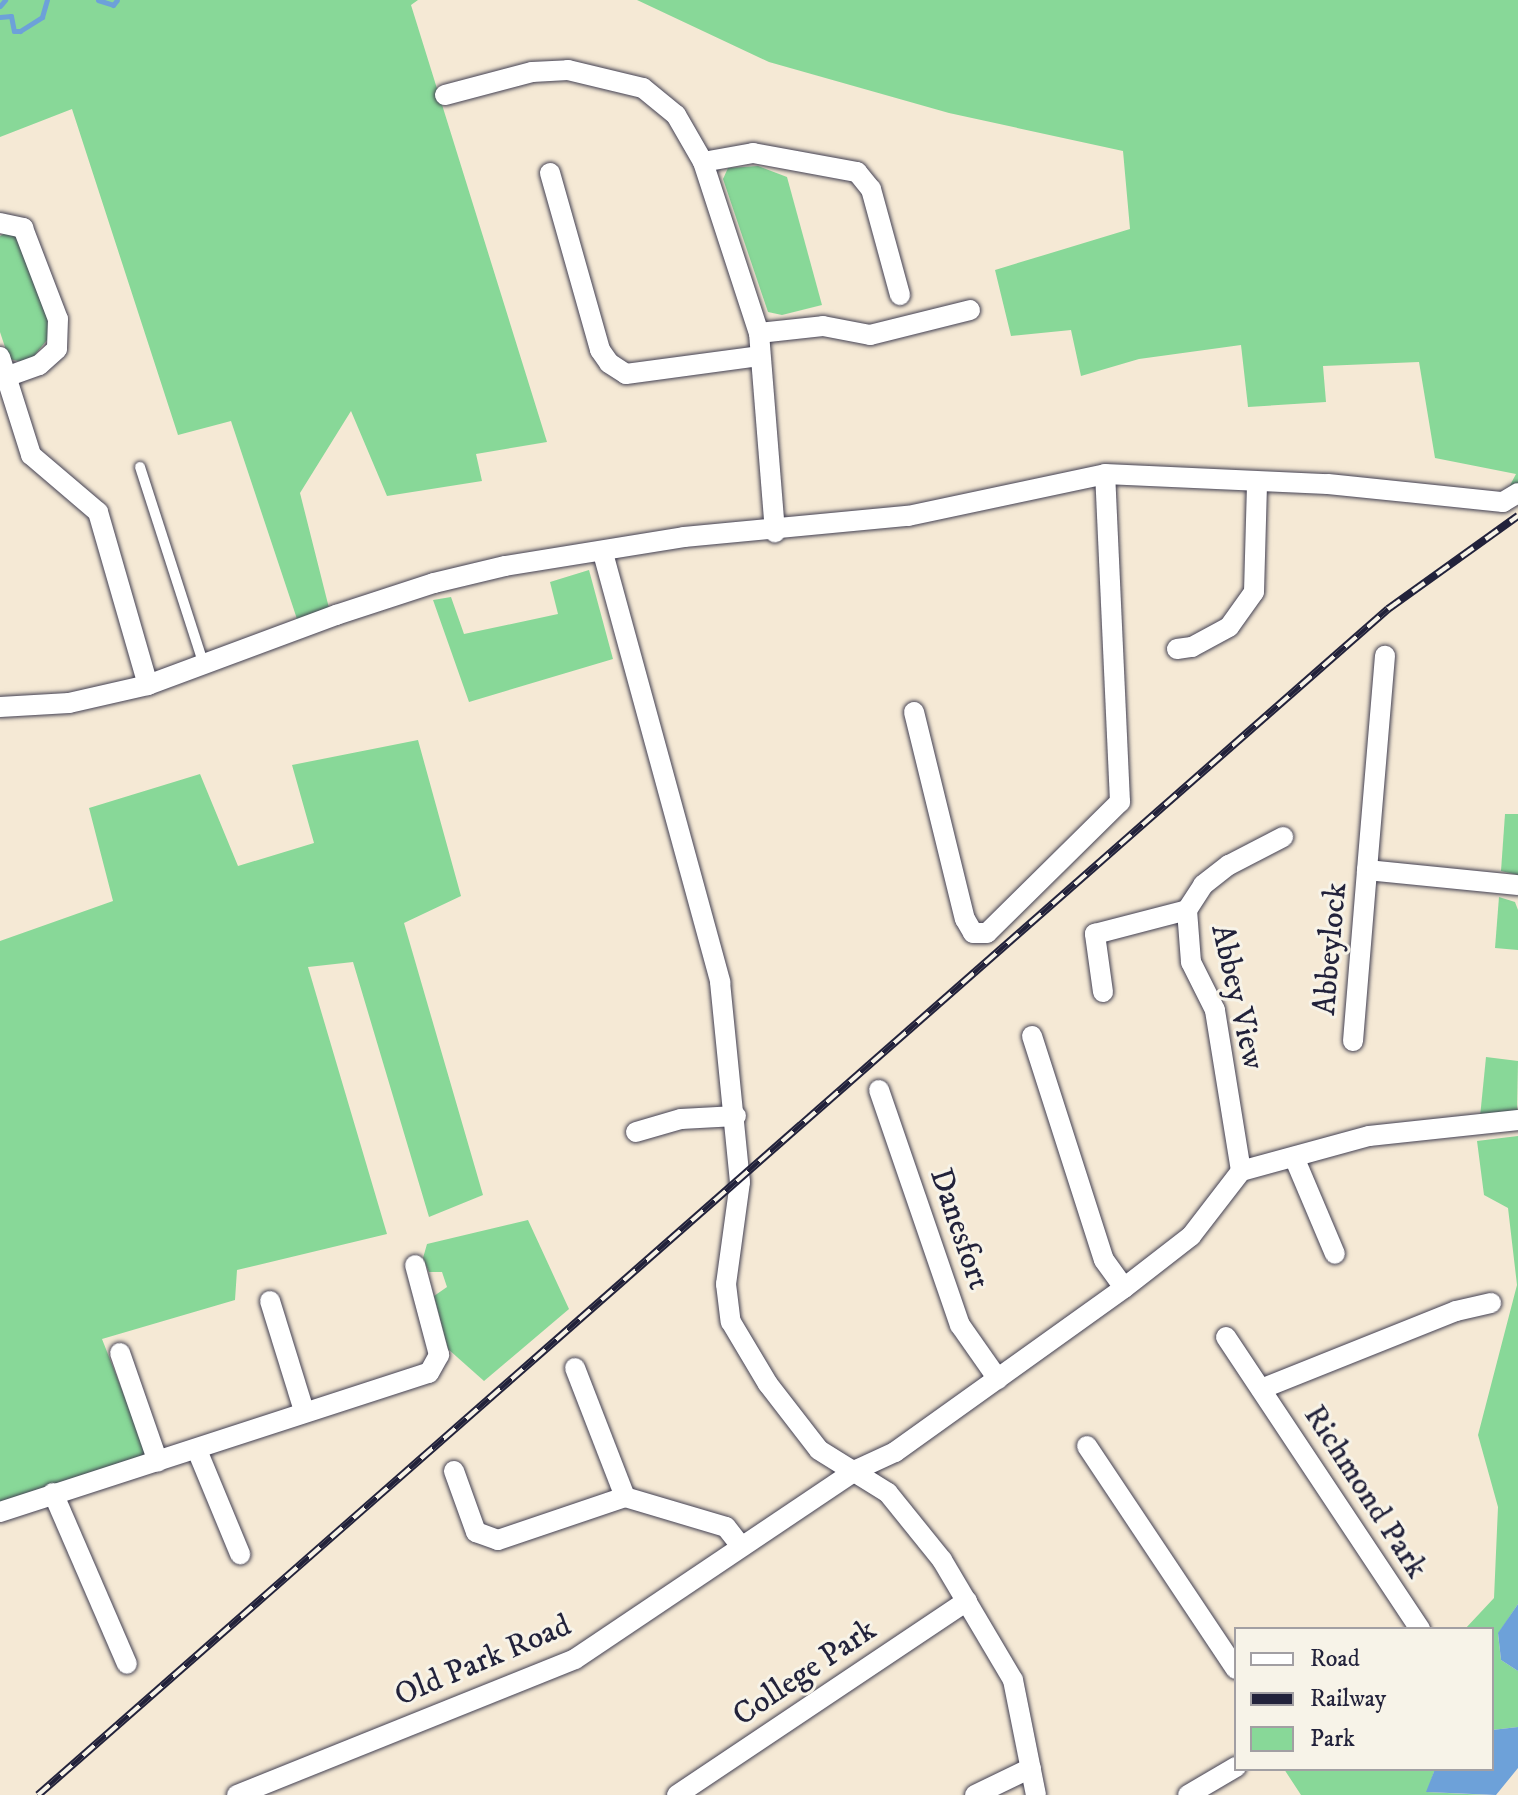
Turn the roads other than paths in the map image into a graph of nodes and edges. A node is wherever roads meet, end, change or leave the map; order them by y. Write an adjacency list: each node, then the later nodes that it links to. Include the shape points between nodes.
1 (445, 95): 2 (street, via 532,72 568,70 603,76 643,88 676,115)
2 (703, 162): 5 (street, via 753,153 857,172 871,189); 7 (street)
3 (550, 173): 8 (street, via 600,350 609,363 626,374)
4 (0, 223): 9 (street, via 23,228 58,319 57,349 39,365)
5 (900, 295)
6 (970, 310): 7 (street, via 870,335 823,326)
7 (759, 333): 8 (street)
8 (759, 356): 14 (street)
9 (3, 367): 19 (street, via 31,455 98,512)
10 (140, 467): 18 (lane)
11 (1105, 474): 12 (street); 14 (street, via 908,516); 21 (street, via 1120,802 987,933 973,933 965,919)
12 (1257, 482): 13 (street, via 1503,502); 16 (street, via 1254,592 1229,627 1192,647)
13 (1518, 493)
14 (775, 532): 15 (street, via 684,537)
15 (603, 553): 18 (street, via 434,583); 30 (street, via 720,982)
16 (1177, 649)
17 (1385, 656): 23 (street)
18 (205, 667): 19 (street)
19 (148, 685): 20 (street, via 69,703)
20 (0, 707)
21 (914, 712)
22 (1283, 837): 25 (street, Abbey View, via 1229,865 1203,885)
23 (1367, 870): 24 (street, Abbeylock); 28 (street, Abbeylock)
24 (1518, 885)
25 (1187, 910): 26 (street, via 1095,934); 34 (street, Abbey View, via 1191,962 1215,1010)
26 (1103, 992)
27 (1032, 1036): 37 (street, via 1104,1260)
28 (1353, 1041)
29 (879, 1090): 43 (street, Danesfort, via 960,1325)
30 (736, 1116): 32 (street, via 681,1119); 49 (street, via 740,1182 726,1284 731,1322 768,1384 819,1450)
31 (1518, 1120): 33 (street, via 1369,1136)
32 (636, 1132)
33 (1294, 1157): 34 (street); 35 (street)
34 (1241, 1171): 37 (street, via 1191,1236)
35 (1335, 1254)
36 (415, 1265): 45 (street, via 439,1355 429,1373)
37 (1124, 1288): 43 (street)
38 (270, 1301): 45 (street)
39 (1491, 1303): 44 (street, Richmond Park, via 1456,1311)
40 (1226, 1337): 44 (street, Richmond Park)
41 (120, 1353): 48 (street)
42 (575, 1368): 52 (street)
43 (998, 1379): 49 (street, via 895,1452)
44 (1261, 1389): 57 (street, Richmond Park)
45 (304, 1411): 47 (street)
46 (1087, 1446): 59 (street)
47 (197, 1450): 48 (street); 55 (street)
48 (158, 1462): 51 (street)
49 (856, 1470): 54 (street, Old Park Road); 56 (street, via 888,1493 942,1560)
50 (454, 1471): 52 (street, via 476,1532 498,1540)
51 (53, 1493): 53 (street); 58 (street)
52 (625, 1497): 54 (street, via 726,1527)
53 (0, 1512)
54 (740, 1545): 62 (street, Old Park Road, via 575,1659)
55 (240, 1554)
56 (967, 1601): 60 (street, via 1013,1680); 63 (street, College Park)
57 (1419, 1627)
58 (127, 1664)
59 (1234, 1666)
60 (1031, 1768): 64 (street); 65 (street)
61 (1234, 1768): 66 (street)
62 (237, 1795)
63 (677, 1795)
64 (975, 1795)
65 (1036, 1795)
66 (1188, 1795)

